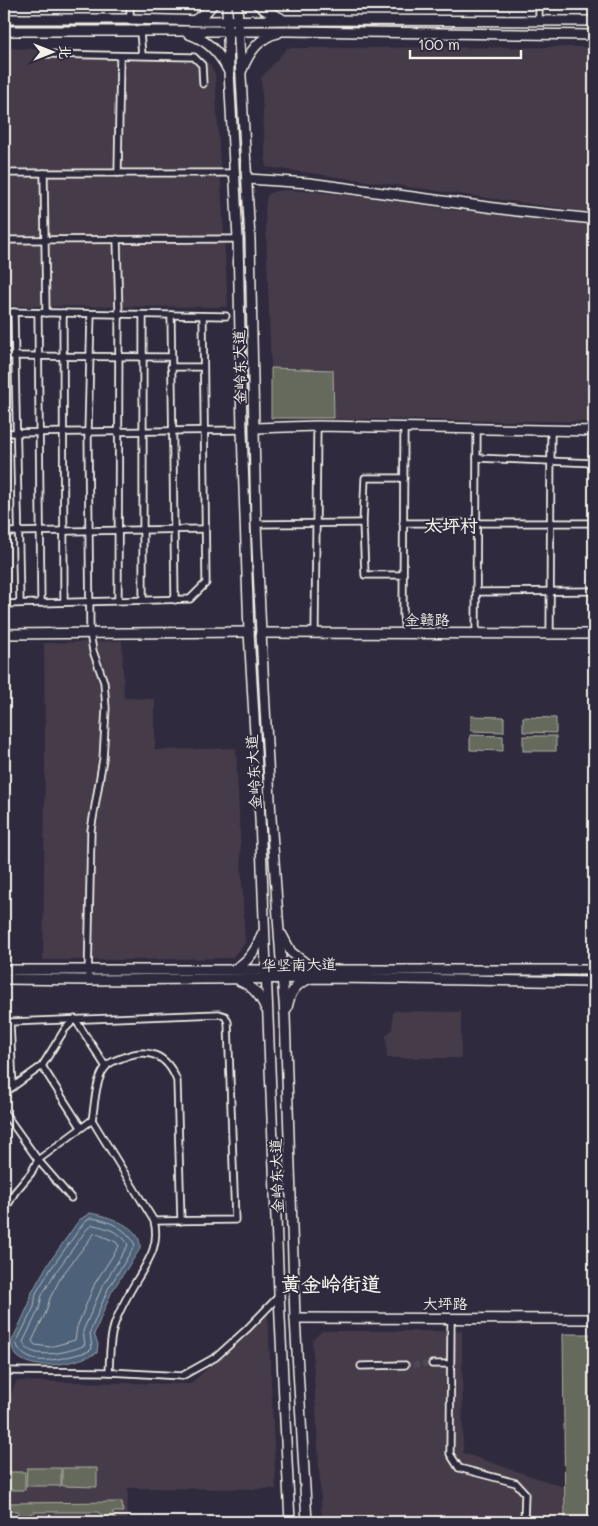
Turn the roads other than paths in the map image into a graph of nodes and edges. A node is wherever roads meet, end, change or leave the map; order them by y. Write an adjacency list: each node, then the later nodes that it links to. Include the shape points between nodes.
1 (130, 4): 8 (street)
2 (213, 4): 9 (main road)
3 (227, 4): 13 (main road, 金岭东大道)
4 (237, 4): 10 (main road, 金岭东大道)
5 (257, 4): 11 (main road)
6 (539, 4): 12 (street)
7 (4, 19): 8 (main road)
8 (130, 19): 9 (main road)
9 (195, 20): 13 (main road)
10 (238, 20): 11 (main road); 13 (main road); 17 (main road, 金岭东大道)
11 (289, 20): 12 (main road)
12 (539, 20): 14 (main road)
13 (227, 21): 16 (main road, 金岭东大道)
14 (594, 21)
15 (4, 31): 19 (main road)
16 (227, 31): 17 (main road); 20 (main road); 25 (main road, 金岭东大道)
17 (239, 31): 18 (main road); 26 (main road, 金岭东大道)
18 (288, 31): 21 (main road); 26 (main road, via 274,33 257,45)
19 (140, 32): 20 (main road); 23 (street)
20 (182, 32): 25 (main road, via 208,43)
21 (594, 34)
22 (47, 54): 24 (street)
23 (142, 55): 24 (street); 27 (street, via 194,57 202,65)
24 (120, 56): 32 (street)
25 (229, 72): 29 (main road, 金岭东大道)
26 (240, 75): 28 (main road, 金岭东大道)
27 (204, 84)
28 (244, 131): 29 (main road); 34 (main road, 金岭东大道)
29 (232, 132): 33 (main road, 金岭东大道)
30 (4, 173): 31 (street)
31 (44, 173): 32 (street); 39 (street)
32 (118, 173): 33 (street)
33 (234, 173): 37 (main road, 金岭东大道)
34 (248, 179): 35 (main road, via 308,183); 62 (main road, 金岭东大道)
35 (594, 219)
36 (117, 239): 37 (street); 39 (street); 46 (street)
37 (238, 239): 64 (main road, 金岭东大道)
38 (4, 240): 39 (street)
39 (46, 240): 43 (street)
40 (4, 312): 41 (street)
41 (14, 312): 42 (street); 52 (street)
42 (38, 313): 43 (street); 53 (street)
43 (46, 313): 44 (street)
44 (62, 313): 45 (street); 54 (street)
45 (91, 314): 46 (street); 55 (street)
46 (119, 314): 47 (street); 56 (street)
47 (143, 315): 48 (street); 57 (street)
48 (171, 315): 49 (street); 58 (street)
49 (203, 316): 50 (street); 60 (street)
50 (226, 316)
51 (4, 356): 52 (street)
52 (14, 356): 53 (street); 74 (street)
53 (38, 356): 54 (street); 75 (street)
54 (63, 356): 55 (street); 76 (street)
55 (89, 356): 56 (street); 67 (street)
56 (119, 357): 57 (street); 68 (street)
57 (143, 357): 58 (street); 69 (street)
58 (171, 357): 59 (street)
59 (171, 367): 60 (street); 70 (street)
60 (203, 368): 71 (street)
61 (316, 426): 62 (main road); 63 (main road); 81 (street)
62 (255, 428): 87 (main road, 金岭东大道)
63 (404, 428): 65 (main road); 80 (street)
64 (242, 430): 71 (street); 109 (main road, 金岭东大道)
65 (477, 430): 72 (main road); 77 (street)
66 (594, 431): 72 (main road)
67 (88, 432): 68 (street); 76 (street); 92 (street)
68 (119, 432): 69 (street); 93 (street)
69 (143, 432): 70 (street); 88 (street)
70 (172, 432): 71 (street); 89 (street)
71 (204, 432): 90 (street)
72 (551, 432): 78 (street)
73 (4, 433): 74 (street)
74 (16, 433): 75 (street); 95 (street)
75 (39, 433): 76 (street); 96 (street)
76 (63, 433): 91 (street)
77 (477, 458): 78 (street); 84 (street)
78 (551, 461): 79 (street); 85 (street)
79 (594, 463)
80 (404, 478): 82 (street, via 365,478); 83 (street)
81 (316, 523): 82 (street); 87 (street); 112 (street)
82 (363, 523): 97 (street, via 365,575)
83 (403, 523): 84 (street); 97 (street)
84 (477, 523): 85 (street); 100 (street)
85 (551, 523): 86 (street); 98 (street)
86 (594, 523)
87 (256, 524): 111 (main road, 金岭东大道)
88 (143, 530): 89 (street); 93 (street); 102 (street)
89 (174, 530): 90 (street); 103 (street)
90 (205, 530): 103 (street, via 206,583 190,599)
91 (64, 531): 92 (street); 96 (street); 104 (street)
92 (90, 531): 93 (street); 105 (street)
93 (118, 531): 101 (street)
94 (4, 532): 95 (street)
95 (18, 532): 96 (street); 106 (street)
96 (40, 532): 107 (street)
97 (403, 575): 113 (street)
98 (550, 591): 99 (street); 100 (street); 116 (street)
99 (594, 591)
100 (477, 592): 115 (street)
101 (118, 600): 102 (street); 105 (street)
102 (143, 600): 103 (street)
103 (175, 600)
104 (64, 602): 105 (street); 107 (street)
105 (90, 602): 110 (street)
106 (20, 603): 107 (street); 108 (street)
107 (41, 603)
108 (4, 604)
109 (249, 632): 110 (main road); 118 (main road, 金岭东大道)
110 (90, 633): 114 (main road); 125 (street, via 104,682 106,708 103,759 91,830)
111 (261, 633): 112 (main road, 金赣路); 119 (main road, 金岭东大道)
112 (315, 633): 113 (main road, 金赣路)
113 (405, 633): 115 (main road, 金赣路)
114 (4, 634)
115 (476, 634): 116 (main road, 金赣路)
116 (550, 634): 117 (main road, 金赣路)
117 (594, 634)
118 (260, 818): 119 (main road); 120 (main road, 金岭东大道)
119 (271, 818): 121 (main road, 金岭东大道)
120 (264, 926): 122 (main road, via 253,954); 123 (main road, 金岭东大道)
121 (279, 926): 127 (main road, via 291,952); 128 (main road, 金岭东大道)
122 (235, 969): 123 (main road, 华坚南大道); 125 (main road, 华坚南大道)
123 (266, 969): 128 (main road, 华坚南大道); 131 (main road, 金岭东大道)
124 (4, 970): 125 (main road, 华坚南大道)
125 (88, 970): 132 (street)
126 (594, 970): 127 (main road, 华坚南大道)
127 (313, 973): 128 (main road, 华坚南大道); 133 (main road, 华坚南大道); 135 (main road, via 295,986)
128 (282, 974): 131 (main road, 华坚南大道); 135 (main road, 金岭东大道)
129 (4, 979): 132 (main road, 华坚南大道)
130 (236, 979): 131 (main road, 华坚南大道); 132 (main road, 华坚南大道); 134 (main road, via 254,990)
131 (267, 979): 134 (main road, 金岭东大道)
132 (88, 980)
133 (594, 982)
134 (269, 1016): 149 (main road, 金岭东大道)
135 (285, 1016): 150 (main road, 金岭东大道)
136 (75, 1018): 137 (street); 138 (street); 139 (street, via 10,1022); 148 (street, via 219,1014 228,1022 235,1220)
137 (42, 1066): 139 (street); 143 (street)
138 (106, 1067): 142 (street, via 98,1087); 148 (street, via 129,1054 142,1052 164,1060 173,1070 177,1081)
139 (13, 1087): 140 (street)
140 (4, 1093)
141 (4, 1112): 144 (street)
142 (92, 1120): 143 (street); 147 (street)
143 (81, 1127): 144 (street)
144 (38, 1160): 145 (street); 146 (street)
145 (71, 1198)
146 (4, 1212)
147 (154, 1221): 148 (street); 158 (street, via 153,1251 114,1325)
148 (181, 1221)
149 (279, 1296): 158 (street, via 216,1357 182,1376); 159 (main road, 金岭东大道)
150 (295, 1318): 151 (main road, 大坪路); 160 (main road, 金岭东大道)
151 (451, 1318): 152 (main road, 大坪路); 154 (street)
152 (594, 1319)
153 (432, 1364): 154 (street)
154 (450, 1364): 161 (street, via 450,1454 459,1468 516,1483 525,1493)
155 (405, 1365): 156 (street)
156 (361, 1366)
157 (4, 1371): 158 (street)
158 (109, 1372)
159 (290, 1522)
160 (307, 1522)
161 (524, 1522)

